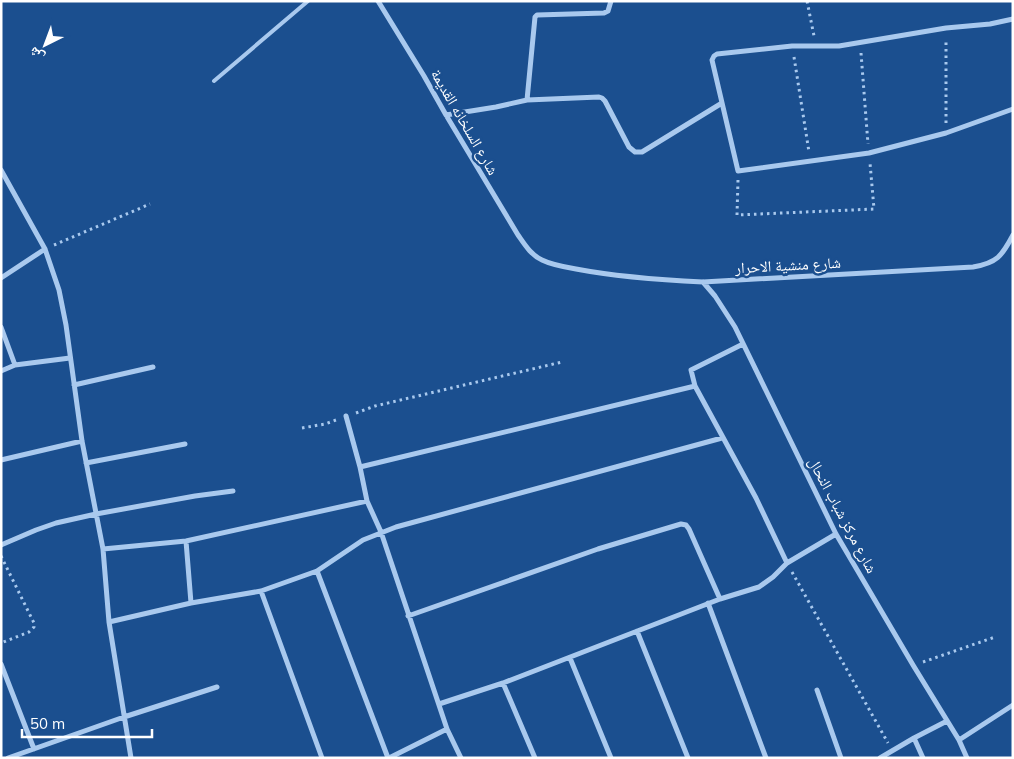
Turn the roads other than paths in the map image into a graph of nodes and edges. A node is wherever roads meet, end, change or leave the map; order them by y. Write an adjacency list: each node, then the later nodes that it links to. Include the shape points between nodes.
1 (308, 1): 5 (lane)
2 (378, 1): 9 (street, شارع السلخانه القديمة)
3 (611, 1): 6 (street, via 604,13 535,17)
4 (1013, 20): 7 (street, via 839,46 792,46 717,54 712,60)
5 (214, 81)
6 (527, 100): 7 (street, via 602,98 629,147 635,152 642,152); 9 (street)
7 (722, 103): 8 (street, via 738,171 869,153 946,133)
8 (1013, 109)
9 (446, 115): 13 (street, شارع السلخانه القديمة)
10 (1, 170): 12 (street)
11 (1013, 235): 15 (street, شارع منشية الاحرار, via 997,258 986,265 973,267)
12 (45, 249): 14 (street); 18 (street, via 59,290)
13 (532, 254): 15 (street, شارع منشية الاحرار, via 550,264 588,271)
14 (1, 278)
15 (703, 282): 17 (street, شارع مركز شباب النحال, via 726,311)
16 (1, 326): 19 (street)
17 (743, 344): 23 (street, via 691,370); 35 (street, شارع مركز شباب النحال)
18 (70, 358): 19 (street); 22 (street)
19 (15, 365): 21 (street)
20 (153, 367): 22 (street)
21 (1, 372)
22 (74, 385): 26 (street)
23 (695, 386): 25 (street); 30 (street)
24 (346, 416): 30 (street)
25 (722, 438): 34 (street); 39 (street)
26 (82, 441): 28 (street); 29 (street)
27 (185, 444): 29 (street)
28 (1, 460)
29 (86, 463): 33 (street)
30 (360, 467): 32 (street)
31 (234, 491): 33 (street)
32 (368, 501): 34 (street); 36 (street)
33 (96, 514): 37 (street, via 56,523); 38 (street)
34 (381, 532): 40 (street, via 363,540); 45 (street)
35 (836, 534): 39 (street); 56 (street, شارع مركز شباب النحال)
36 (186, 541): 38 (street); 43 (street)
37 (1, 544)
38 (103, 549): 46 (street)
39 (787, 563): 42 (street, via 758,587)
40 (317, 571): 41 (street); 64 (street)
41 (261, 591): 43 (street); 63 (street)
42 (720, 599): 44 (street); 45 (street, via 689,529 681,524 598,549)
43 (191, 603): 46 (street)
44 (708, 603): 47 (street); 69 (street)
45 (408, 616): 53 (street)
46 (110, 622): 55 (street)
47 (637, 631): 48 (street); 68 (street)
48 (570, 658): 50 (street); 67 (street)
49 (1, 664): 60 (street)
50 (503, 683): 53 (street); 66 (street)
51 (217, 687): 55 (street)
52 (817, 690): 70 (street)
53 (439, 704): 57 (street)
54 (1013, 705): 59 (street)
55 (124, 717): 60 (street); 62 (street)
56 (948, 721): 58 (street); 59 (street, شارع مركز شباب النحال)
57 (448, 729): 64 (street); 65 (street)
58 (914, 738): 71 (street); 72 (street)
59 (959, 740): 73 (street, شارع مركز شباب النحال)
60 (34, 749): 61 (street)
61 (8, 758)
62 (131, 758)
63 (322, 758)
64 (388, 758)
65 (461, 758)
66 (535, 758)
67 (611, 758)
68 (688, 758)
69 (766, 758)
70 (841, 758)
71 (880, 758)
72 (922, 758)
73 (967, 758)

